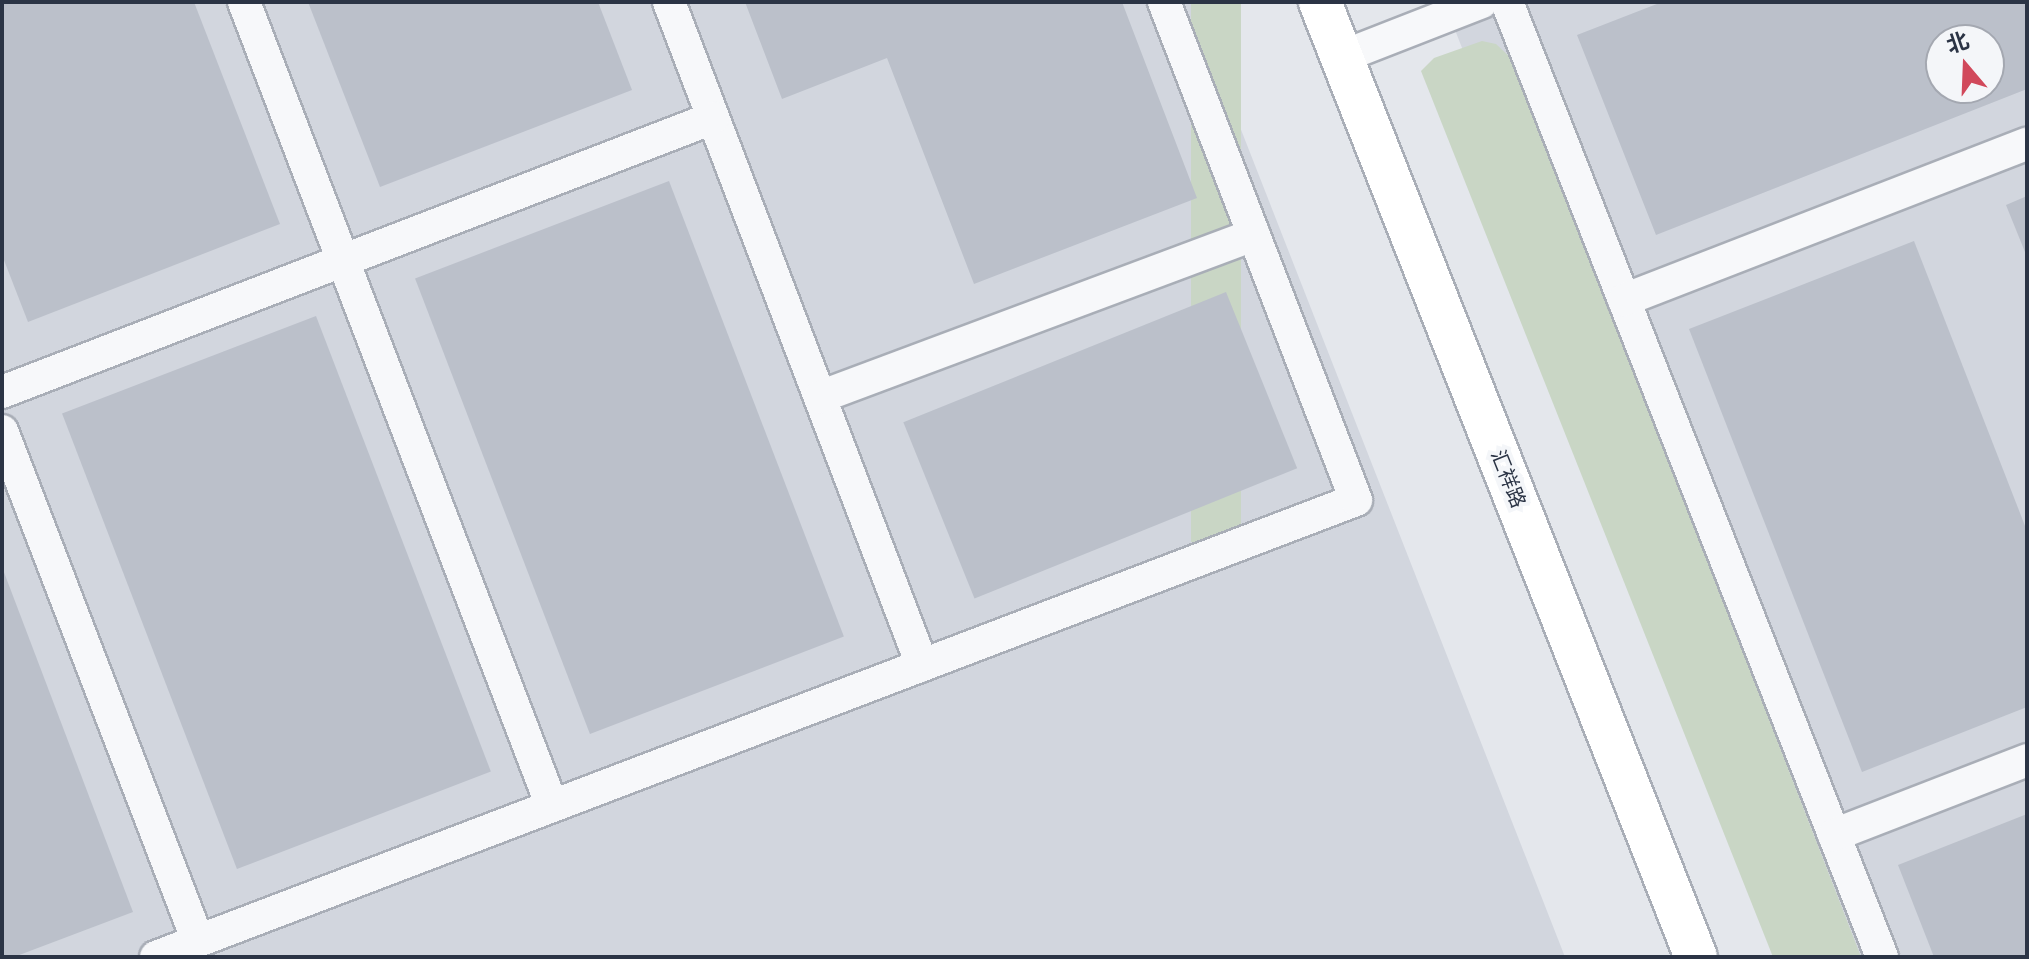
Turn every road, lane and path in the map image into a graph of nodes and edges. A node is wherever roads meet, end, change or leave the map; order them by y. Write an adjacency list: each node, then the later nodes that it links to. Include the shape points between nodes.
1 (244, 2): 11 (lane)
2 (669, 2): 8 (lane)
3 (1164, 2): 10 (lane)
4 (1320, 2): 7 (main road, 汇祥路)
5 (1482, 2): 7 (lane)
6 (1507, 2): 12 (lane)
7 (1341, 57): 22 (main road, 汇祥路)
8 (713, 118): 11 (lane); 14 (lane)
9 (2027, 144): 12 (lane)
10 (1254, 235): 14 (lane); 16 (lane, via 1356,500)
11 (343, 260): 13 (lane); 18 (lane)
12 (1624, 300): 19 (lane)
13 (2, 392)
14 (820, 397): 16 (lane)
15 (2, 431): 20 (lane)
16 (922, 665): 18 (lane)
17 (2027, 760): 19 (lane)
18 (552, 806): 20 (lane)
19 (1834, 835): 23 (lane)
20 (198, 941): 21 (lane)
21 (156, 957)
22 (1696, 957)
23 (1882, 957)

